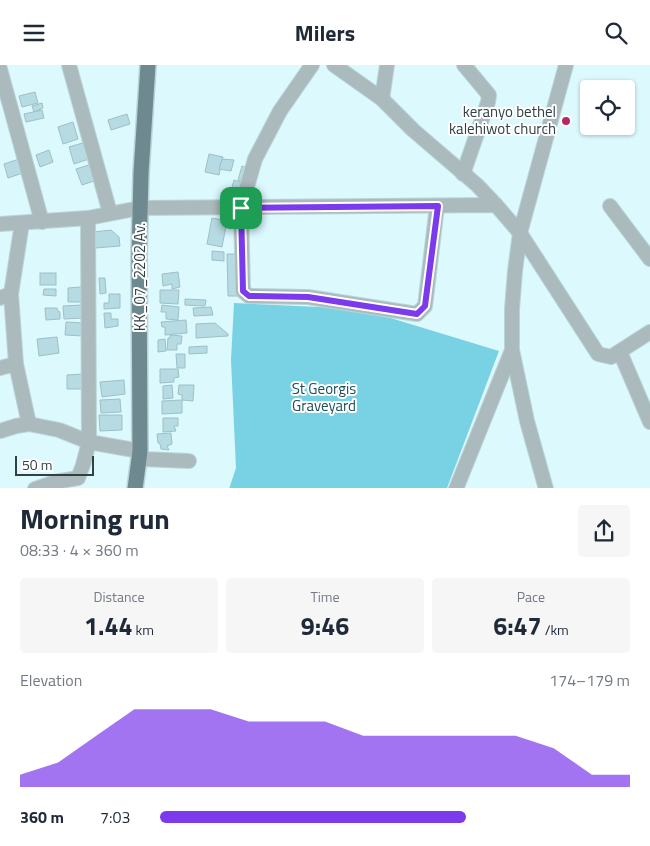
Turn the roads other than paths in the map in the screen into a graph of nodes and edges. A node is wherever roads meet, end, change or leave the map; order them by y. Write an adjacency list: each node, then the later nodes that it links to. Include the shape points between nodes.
1 (69, 65): 17 (street)
2 (148, 65): 15 (main road, KK_07_2202 Av.)
3 (155, 65): 15 (main road)
4 (312, 65): 16 (street, via 280,111 254,159)
5 (334, 65): 10 (street)
6 (387, 65): 10 (street)
7 (464, 65): 11 (street, via 489,95)
8 (566, 65): 22 (street)
9 (0, 69): 19 (street)
10 (382, 99): 11 (street)
11 (463, 174): 12 (street)
12 (496, 205): 14 (street); 22 (street)
13 (610, 205): 23 (street)
14 (438, 206): 16 (street); 16 (street, via 425,306 417,314 308,297 249,296 243,291)
15 (144, 208): 16 (street); 17 (street); 34 (main road)
16 (241, 208)
17 (110, 213): 18 (street)
18 (88, 218): 19 (street); 33 (street)
19 (42, 221): 20 (street)
20 (22, 223): 21 (street); 24 (street)
21 (0, 225)
22 (520, 233): 26 (street, via 514,280); 27 (street, via 598,354 611,357)
23 (650, 259)
24 (6, 296): 28 (street)
25 (650, 333): 27 (street)
26 (512, 350): 39 (street); 40 (street, via 526,421)
27 (620, 352): 30 (street)
28 (16, 364): 29 (street); 31 (street)
29 (0, 368)
30 (650, 422)
31 (29, 424): 32 (street); 33 (street)
32 (0, 431)
33 (89, 442): 34 (street); 36 (street)
34 (141, 455): 35 (street); 38 (main road)
35 (189, 461)
36 (77, 483): 37 (street, via 55,482)
37 (38, 488)
38 (137, 488)
39 (456, 488)
40 (546, 488)

